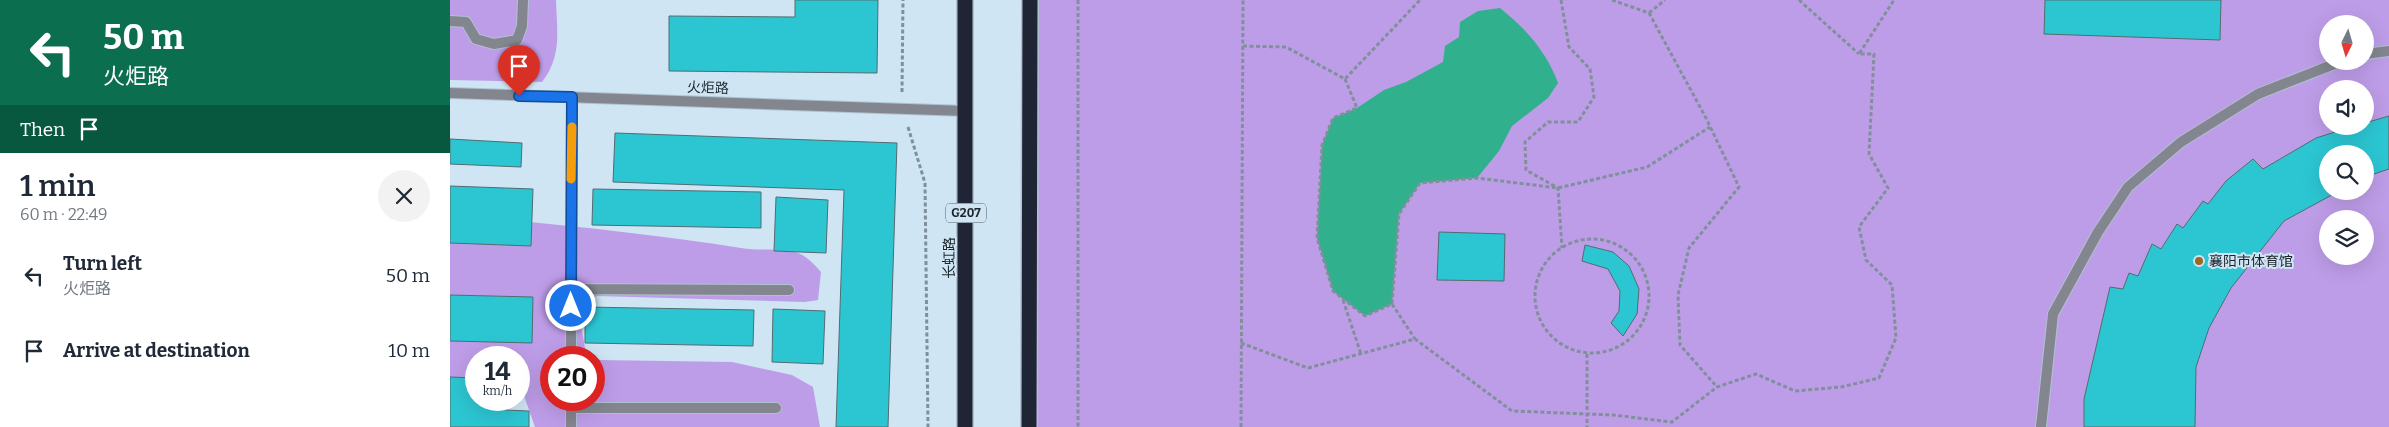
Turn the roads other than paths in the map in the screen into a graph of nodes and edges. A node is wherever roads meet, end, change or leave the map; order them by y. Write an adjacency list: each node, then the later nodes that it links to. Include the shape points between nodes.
1 (523, 0): 4 (street, via 522,26 517,40 494,44 476,39 466,22)
2 (965, 0): 10 (highway, 长虹路 / G207)
3 (1030, 0): 19 (highway)
4 (450, 21)
5 (2389, 51): 6 (street)
6 (2374, 53)
7 (2319, 70): 20 (street, via 2258,94 2181,142 2128,187 2098,232 2053,314)
8 (450, 93): 9 (street, 火炬路)
9 (572, 97): 10 (street, 火炬路); 11 (street)
10 (966, 111): 18 (highway, 长虹路 / G207)
11 (571, 290): 12 (street); 13 (street)
12 (788, 290)
13 (571, 346)
14 (605, 405): 15 (street)
15 (776, 408)
16 (571, 411): 17 (street)
17 (571, 427)
18 (966, 427)
19 (1030, 427)
20 (2041, 427)

